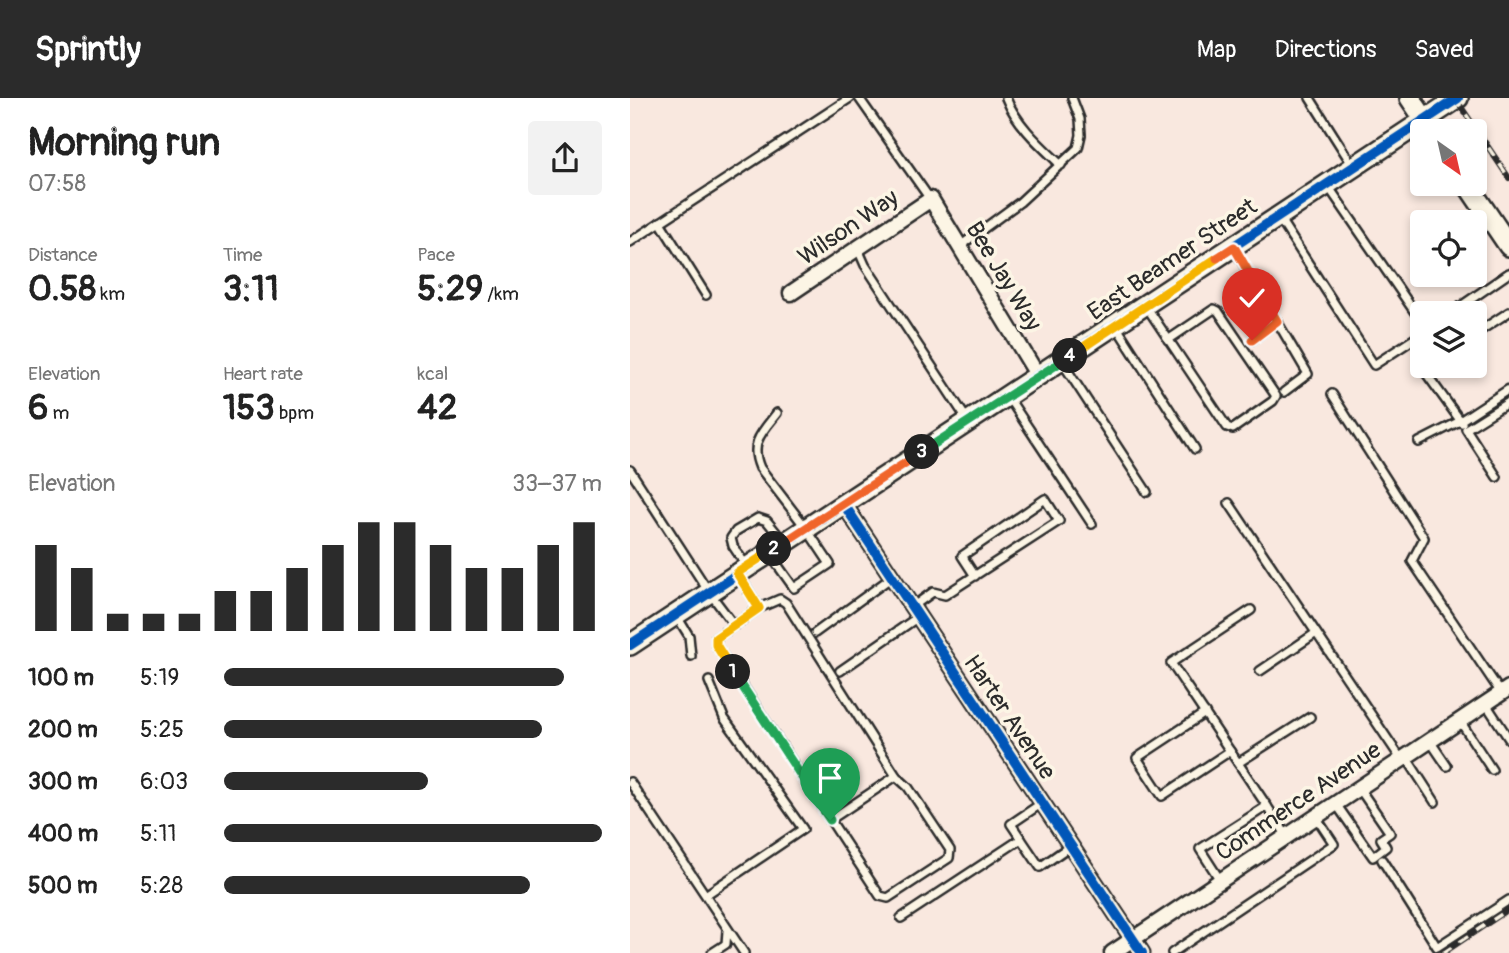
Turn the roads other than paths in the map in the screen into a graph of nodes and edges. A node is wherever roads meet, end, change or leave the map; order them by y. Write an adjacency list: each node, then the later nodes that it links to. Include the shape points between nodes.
1 (850, 98): 17 (lane)
2 (859, 98): 15 (lane)
3 (1006, 98): 11 (lane, via 1011,112)
4 (1072, 98): 11 (lane, via 1081,135 1078,148)
5 (1310, 98): 12 (lane)
6 (1410, 98): 8 (street)
7 (1458, 98): 9 (street, East Beamer Street)
8 (1424, 119)
9 (1436, 119)
10 (1410, 137): 12 (street, East Beamer Street)
11 (1061, 164): 19 (lane, via 1020,202)
12 (1354, 168): 13 (street, East Beamer Street)
13 (1328, 185): 16 (street, East Beamer Street); 27 (lane)
14 (1476, 196): 20 (street)
15 (930, 199): 19 (street, Bee Jay Way); 22 (street, Wilson Way)
16 (1279, 218): 21 (street, East Beamer Street); 35 (lane, via 1374,365)
17 (660, 222): 18 (lane); 25 (lane)
18 (630, 242)
19 (959, 246): 37 (street, Bee Jay Way)
20 (1509, 246)
21 (1234, 247): 28 (street, East Beamer Street); 30 (lane)
22 (858, 248): 24 (street, Wilson Way); 45 (lane)
23 (1509, 273): 26 (lane)
24 (791, 293)
25 (706, 295)
26 (1468, 301)
27 (1410, 305)
28 (1146, 306): 31 (street, East Beamer Street); 33 (lane)
29 (1509, 312): 32 (lane)
30 (1277, 321): 34 (lane); 40 (lane, via 1308,374)
31 (1116, 325): 36 (street, East Beamer Street); 49 (lane)
32 (1487, 326)
33 (1168, 340): 33 (lane, via 1227,426 1233,429 1276,396 1219,311 1214,309)
34 (1252, 340)
35 (1410, 341)
36 (1061, 362): 37 (street, East Beamer Street); 52 (lane)
37 (1038, 376): 42 (street, East Beamer Street)
38 (1429, 378): 46 (lane)
39 (1509, 388): 46 (lane)
40 (1284, 392)
41 (1332, 394): 74 (lane, via 1424,538 1412,561)
42 (1007, 396): 45 (street, East Beamer Street); 55 (lane)
43 (1509, 402): 47 (lane)
44 (778, 413): 56 (lane, via 761,433 755,457)
45 (969, 421): 53 (street, East Beamer Street)
46 (1460, 421): 47 (lane); 48 (lane)
47 (1466, 429): 51 (lane)
48 (1419, 442)
49 (1195, 449)
50 (630, 470): 61 (lane)
51 (1497, 477)
52 (1147, 492)
53 (843, 503): 56 (street, East Beamer Street); 60 (street, Harter Avenue)
54 (1229, 503): 68 (lane)
55 (1092, 524)
56 (806, 528): 57 (street, East Beamer Street); 57 (lane, via 830,564 794,588)
57 (776, 548): 58 (street, East Beamer Street); 58 (lane, via 767,520 758,518 736,531 731,538)
58 (742, 570): 61 (street, East Beamer Street); 62 (lane)
59 (975, 576): 59 (lane, via 1059,521 1045,499 962,556); 64 (lane, via 945,595 933,592)
60 (892, 578): 64 (street, Harter Avenue); 67 (lane)
61 (709, 592): 65 (street, East Beamer Street); 66 (lane)
62 (759, 608): 66 (lane); 86 (lane, via 780,599 786,603)
63 (1251, 610): 76 (lane, via 1171,663)
64 (915, 612): 71 (lane); 90 (street, Harter Avenue)
65 (676, 614): 69 (street, East Beamer Street); 70 (lane, via 690,636)
66 (734, 625): 94 (lane, via 716,638 716,645)
67 (815, 633)
68 (1316, 633): 72 (lane); 82 (lane)
69 (630, 645)
70 (691, 656)
71 (841, 671)
72 (1260, 671)
73 (709, 681): 100 (lane, via 724,718 803,829)
74 (1505, 691): 75 (street, Commerce Avenue)
75 (1486, 704): 78 (street, Commerce Avenue); 79 (lane)
76 (1205, 713): 81 (lane); 81 (lane, via 1137,758 1156,787 1162,796)
77 (1310, 717): 83 (lane)
78 (1460, 721): 80 (street, Commerce Avenue); 85 (lane)
79 (1508, 737)
80 (1430, 741): 82 (street, Commerce Avenue); 84 (lane)
81 (1230, 751): 83 (lane)
82 (1404, 758): 88 (street, Commerce Avenue); 89 (lane)
83 (1238, 763): 92 (lane)
84 (1447, 766)
85 (1492, 769)
86 (896, 776): 94 (lane); 94 (lane, via 950,850 949,858 888,898 880,896)
87 (630, 782): 100 (lane)
88 (1359, 788): 91 (street, Commerce Avenue); 91 (lane, via 1390,833 1381,839 1386,847 1373,857)
89 (1435, 802)
90 (1042, 803): 96 (lane, via 1011,824); 97 (street, Harter Avenue)
91 (1336, 803): 93 (street, Commerce Avenue)
92 (1267, 806): 95 (lane); 99 (lane, via 1200,849)
93 (1316, 817): 95 (street, Commerce Avenue); 109 (lane, via 1334,844)
94 (830, 820)
95 (1287, 836): 99 (street, Commerce Avenue)
96 (1021, 839): 97 (lane, via 1040,867); 102 (lane)
97 (1070, 846): 104 (street, Harter Avenue)
98 (1382, 860): 101 (lane, via 1437,947)
99 (1220, 880): 104 (street, Commerce Avenue)
100 (707, 894): 103 (lane)
101 (1509, 900)
102 (901, 918)
103 (727, 930): 105 (lane, via 726,944); 106 (lane)
104 (1132, 939): 107 (street, Commerce Avenue); 108 (street, Harter Avenue)
105 (712, 953)
106 (744, 953)
107 (1112, 953)
108 (1142, 953)
109 (1172, 953)

